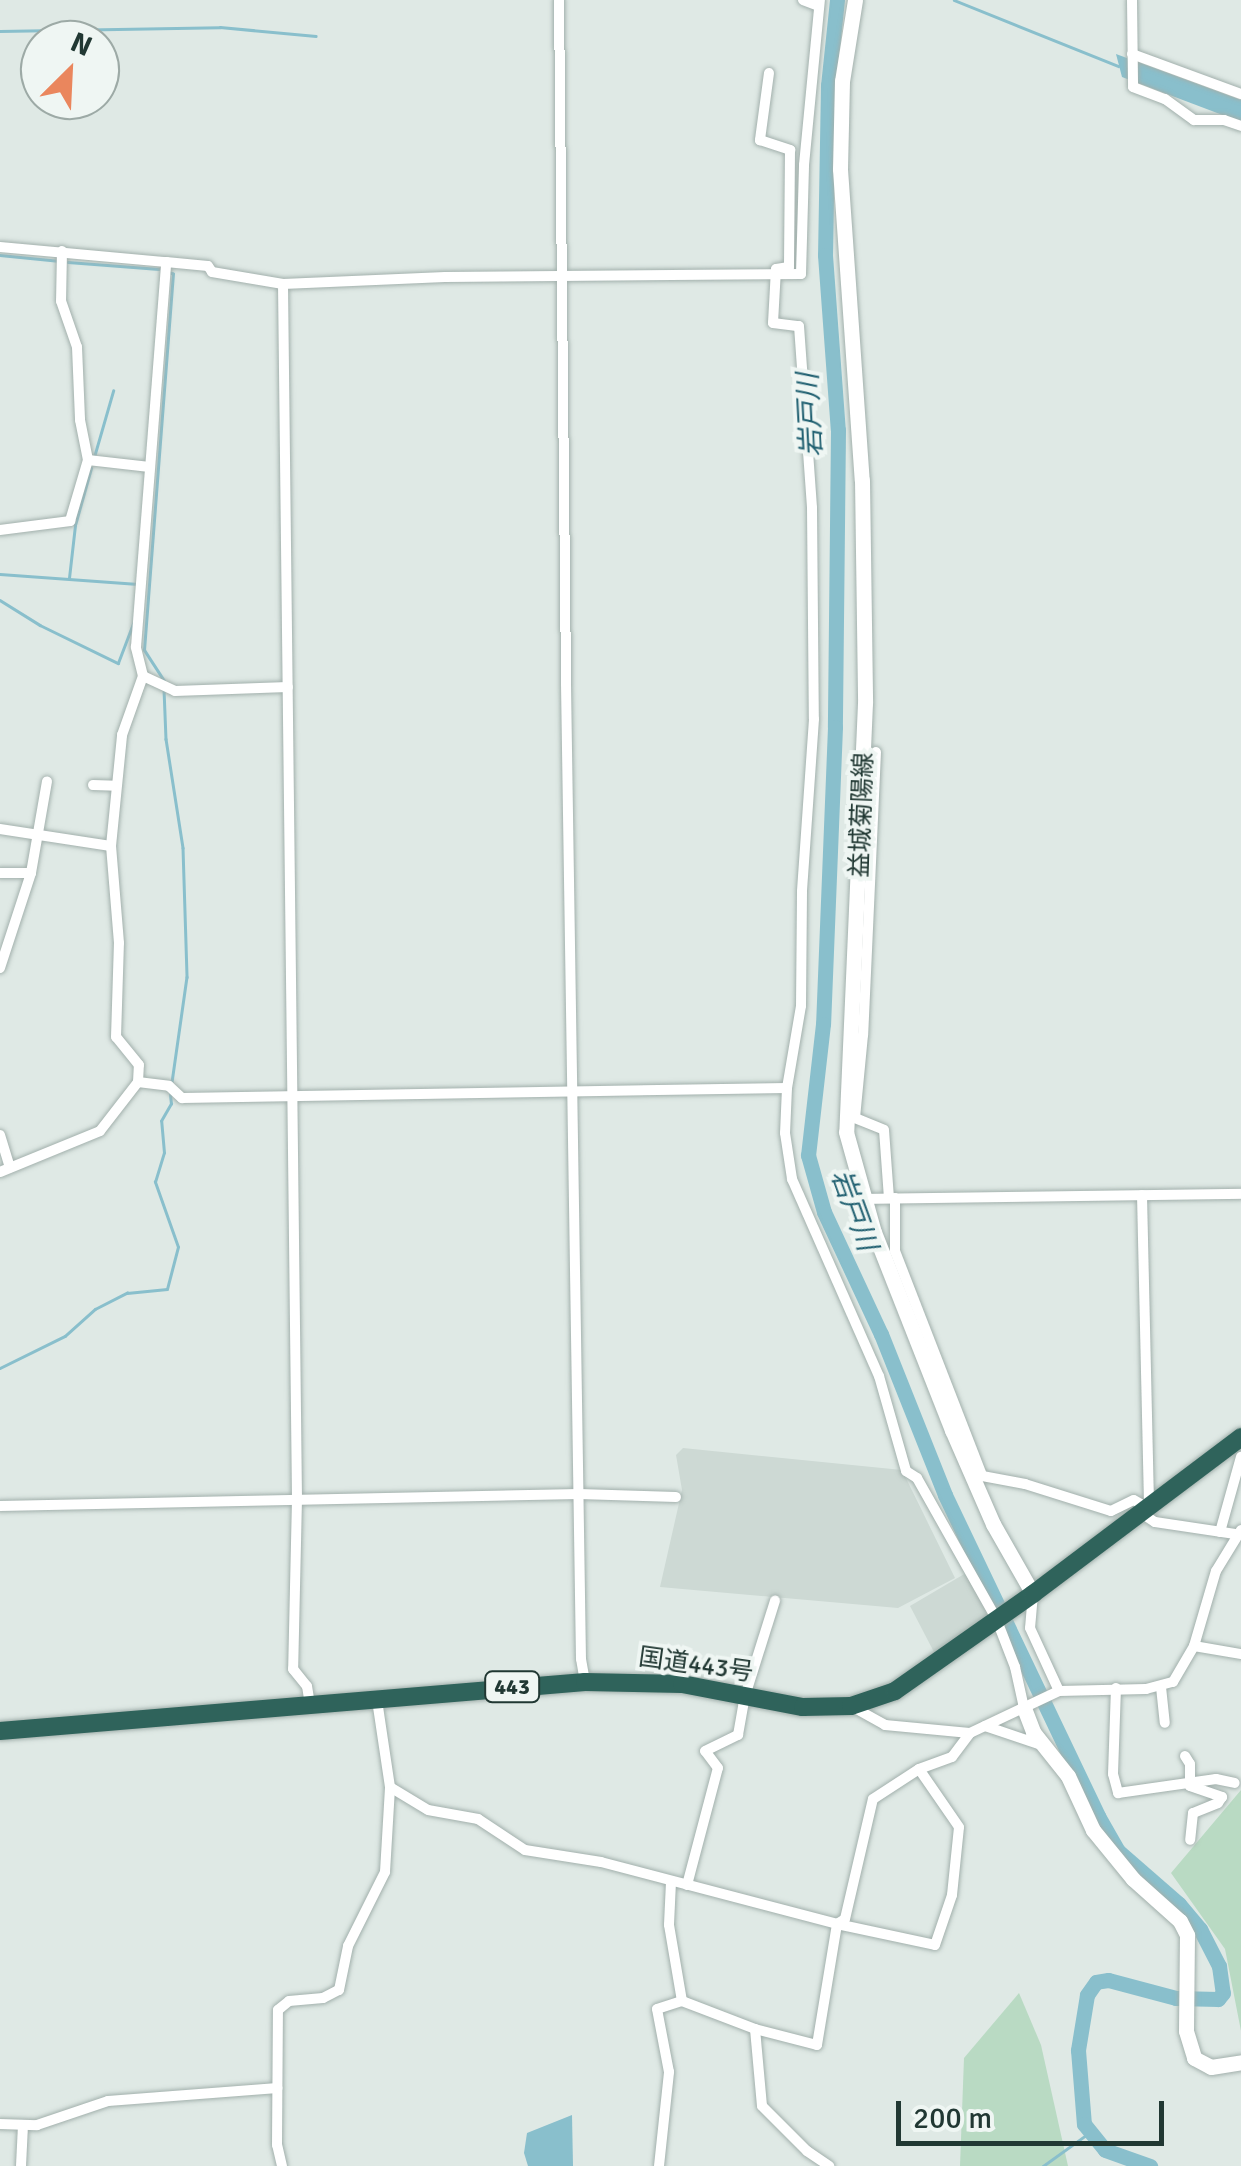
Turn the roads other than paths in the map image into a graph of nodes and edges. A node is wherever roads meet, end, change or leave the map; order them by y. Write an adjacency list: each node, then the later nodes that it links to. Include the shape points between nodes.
1 (560, 0): 14 (street)
2 (803, 0): 5 (street)
3 (854, 0): 39 (main road, 益城菊陽線, via 842,81 840,169 862,480 866,703 846,1104 850,1158)
4 (1132, 0): 6 (street)
5 (820, 3): 13 (street, via 801,274)
6 (1132, 56): 8 (street); 9 (street, via 1133,84 1184,116)
7 (769, 73): 13 (street, via 760,140 790,150 788,266)
8 (1241, 94)
9 (1241, 126)
10 (0, 247): 11 (street)
11 (62, 251): 12 (street); 16 (street, via 61,301 77,348)
12 (166, 262): 15 (street); 17 (street)
13 (776, 273): 14 (street); 32 (street, via 773,324 799,326 812,508 814,719 802,1006)
14 (563, 278): 15 (street); 33 (street)
15 (282, 284): 20 (street)
16 (88, 460): 17 (street); 18 (street, via 70,522)
17 (150, 467): 19 (street, via 136,647)
18 (0, 530)
19 (142, 676): 20 (street, via 175,691); 24 (street, via 122,735)
20 (288, 686): 34 (street)
21 (876, 752): 40 (street, via 855,1118 884,1130)
22 (47, 781): 26 (street)
23 (92, 785): 24 (street)
24 (116, 786): 27 (street)
25 (0, 829): 26 (street)
26 (38, 835): 27 (street); 28 (street)
27 (111, 846): 31 (street, via 120,943 116,1036 138,1065)
28 (30, 872): 29 (street); 30 (street)
29 (0, 873)
30 (0, 968)
31 (138, 1082): 34 (street, via 169,1086 182,1098); 36 (street, via 100,1131)
32 (787, 1088): 33 (street); 52 (street, via 792,1178 880,1376 906,1471 917,1478)
33 (574, 1090): 34 (street); 43 (street)
34 (293, 1096): 44 (street)
35 (0, 1135): 36 (street)
36 (5, 1170)
37 (1241, 1194): 38 (street)
38 (1142, 1195): 40 (street); 47 (street)
39 (864, 1198): 40 (street); 42 (main road, 益城菊陽線)
40 (892, 1198): 42 (street, via 895,1251)
41 (1238, 1448): 47 (highway, 国道443号 / 443); 48 (street)
42 (976, 1475): 47 (street, via 1104,1510 1134,1500); 50 (main road, 益城菊陽線)
43 (579, 1494): 44 (street); 45 (street); 55 (street)
44 (298, 1498): 46 (street); 61 (street, via 293,1669 307,1686)
45 (676, 1498)
46 (0, 1506)
47 (1145, 1508): 48 (street, via 1154,1522); 50 (highway, 国道443号 / 443)
48 (1220, 1532): 49 (street)
49 (1238, 1532): 53 (street, via 1216,1571)
50 (1029, 1597): 52 (highway, 国道443号 / 443); 58 (street, via 1030,1628)
51 (775, 1601): 59 (street)
52 (996, 1618): 62 (highway, 国道443号 / 443, via 896,1690); 63 (street)
53 (1194, 1646): 54 (street); 56 (street, via 1173,1682)
54 (1241, 1654)
55 (585, 1682): 59 (highway, 国道443号 / 443, via 682,1684); 60 (highway, 国道443号 / 443)
56 (1161, 1687): 57 (street); 64 (street)
57 (1116, 1688): 58 (street); 72 (street, via 1118,1793)
58 (1060, 1691): 63 (street)
59 (745, 1696): 62 (highway, 国道443号 / 443, via 802,1707); 76 (street, via 738,1735 705,1752 718,1768)
60 (377, 1700): 61 (highway, 国道443号 / 443); 73 (street)
61 (310, 1705): 66 (highway, 国道443号 / 443)
62 (851, 1706): 67 (street, via 885,1724)
63 (1028, 1707): 65 (street); 68 (main road)
64 (1165, 1724)
65 (985, 1726): 67 (street); 68 (street)
66 (0, 1731)
67 (970, 1732): 70 (street, via 952,1756)
68 (1044, 1746): 80 (main road, via 1112,1855 1180,1921 1187,1936 1186,2031 1194,2058 1204,2064)
69 (1184, 1756): 72 (street)
70 (919, 1769): 77 (street, via 873,1799 845,1919); 77 (street, via 959,1827 952,1895 935,1945)
71 (1235, 1783): 72 (street, via 1216,1779)
72 (1190, 1786): 74 (street, via 1222,1797 1192,1813)
73 (390, 1788): 75 (street, via 428,1810 478,1820 525,1850); 81 (street, via 385,1872 348,1946 344,1983 322,1998 289,2001 278,2010)
74 (1190, 1840)
75 (671, 1882): 76 (street); 78 (street, via 669,1925)
76 (687, 1885): 77 (street)
77 (837, 1924): 79 (street, via 817,2045)
78 (682, 2002): 79 (street); 86 (street, via 657,2010 669,2072)
79 (755, 2029): 87 (street, via 762,2106)
80 (1241, 2062)
81 (278, 2088): 83 (street, via 108,2101); 85 (street)
82 (0, 2124): 83 (street)
83 (23, 2126): 84 (street)
84 (20, 2166)
85 (282, 2166)
86 (659, 2166)
87 (829, 2166)

